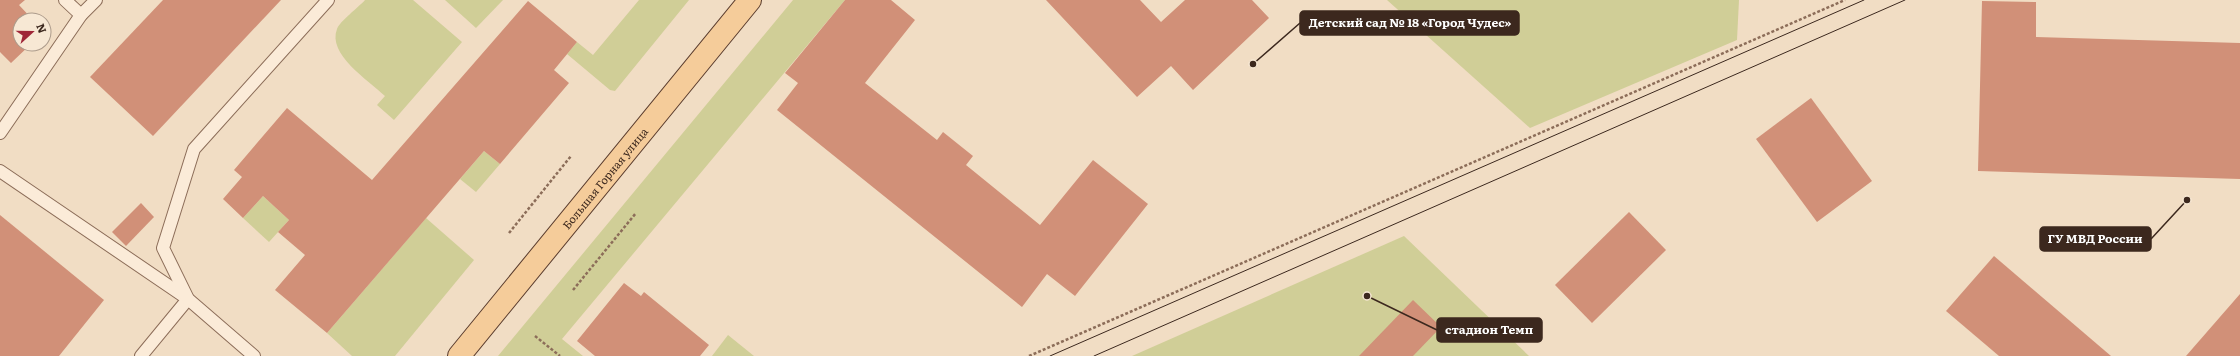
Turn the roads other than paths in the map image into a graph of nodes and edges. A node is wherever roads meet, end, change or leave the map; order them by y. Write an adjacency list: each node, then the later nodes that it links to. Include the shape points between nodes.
1 (65, 0): 5 (lane)
2 (96, 0): 5 (lane)
3 (328, 0): 8 (lane, via 194,149 163,248)
4 (750, 0): 11 (main road, Большая Горная улица)
5 (81, 15): 6 (lane)
6 (0, 133)
7 (0, 171): 8 (lane)
8 (188, 299): 9 (lane); 10 (lane)
9 (141, 356)
10 (254, 356)
11 (459, 356)

